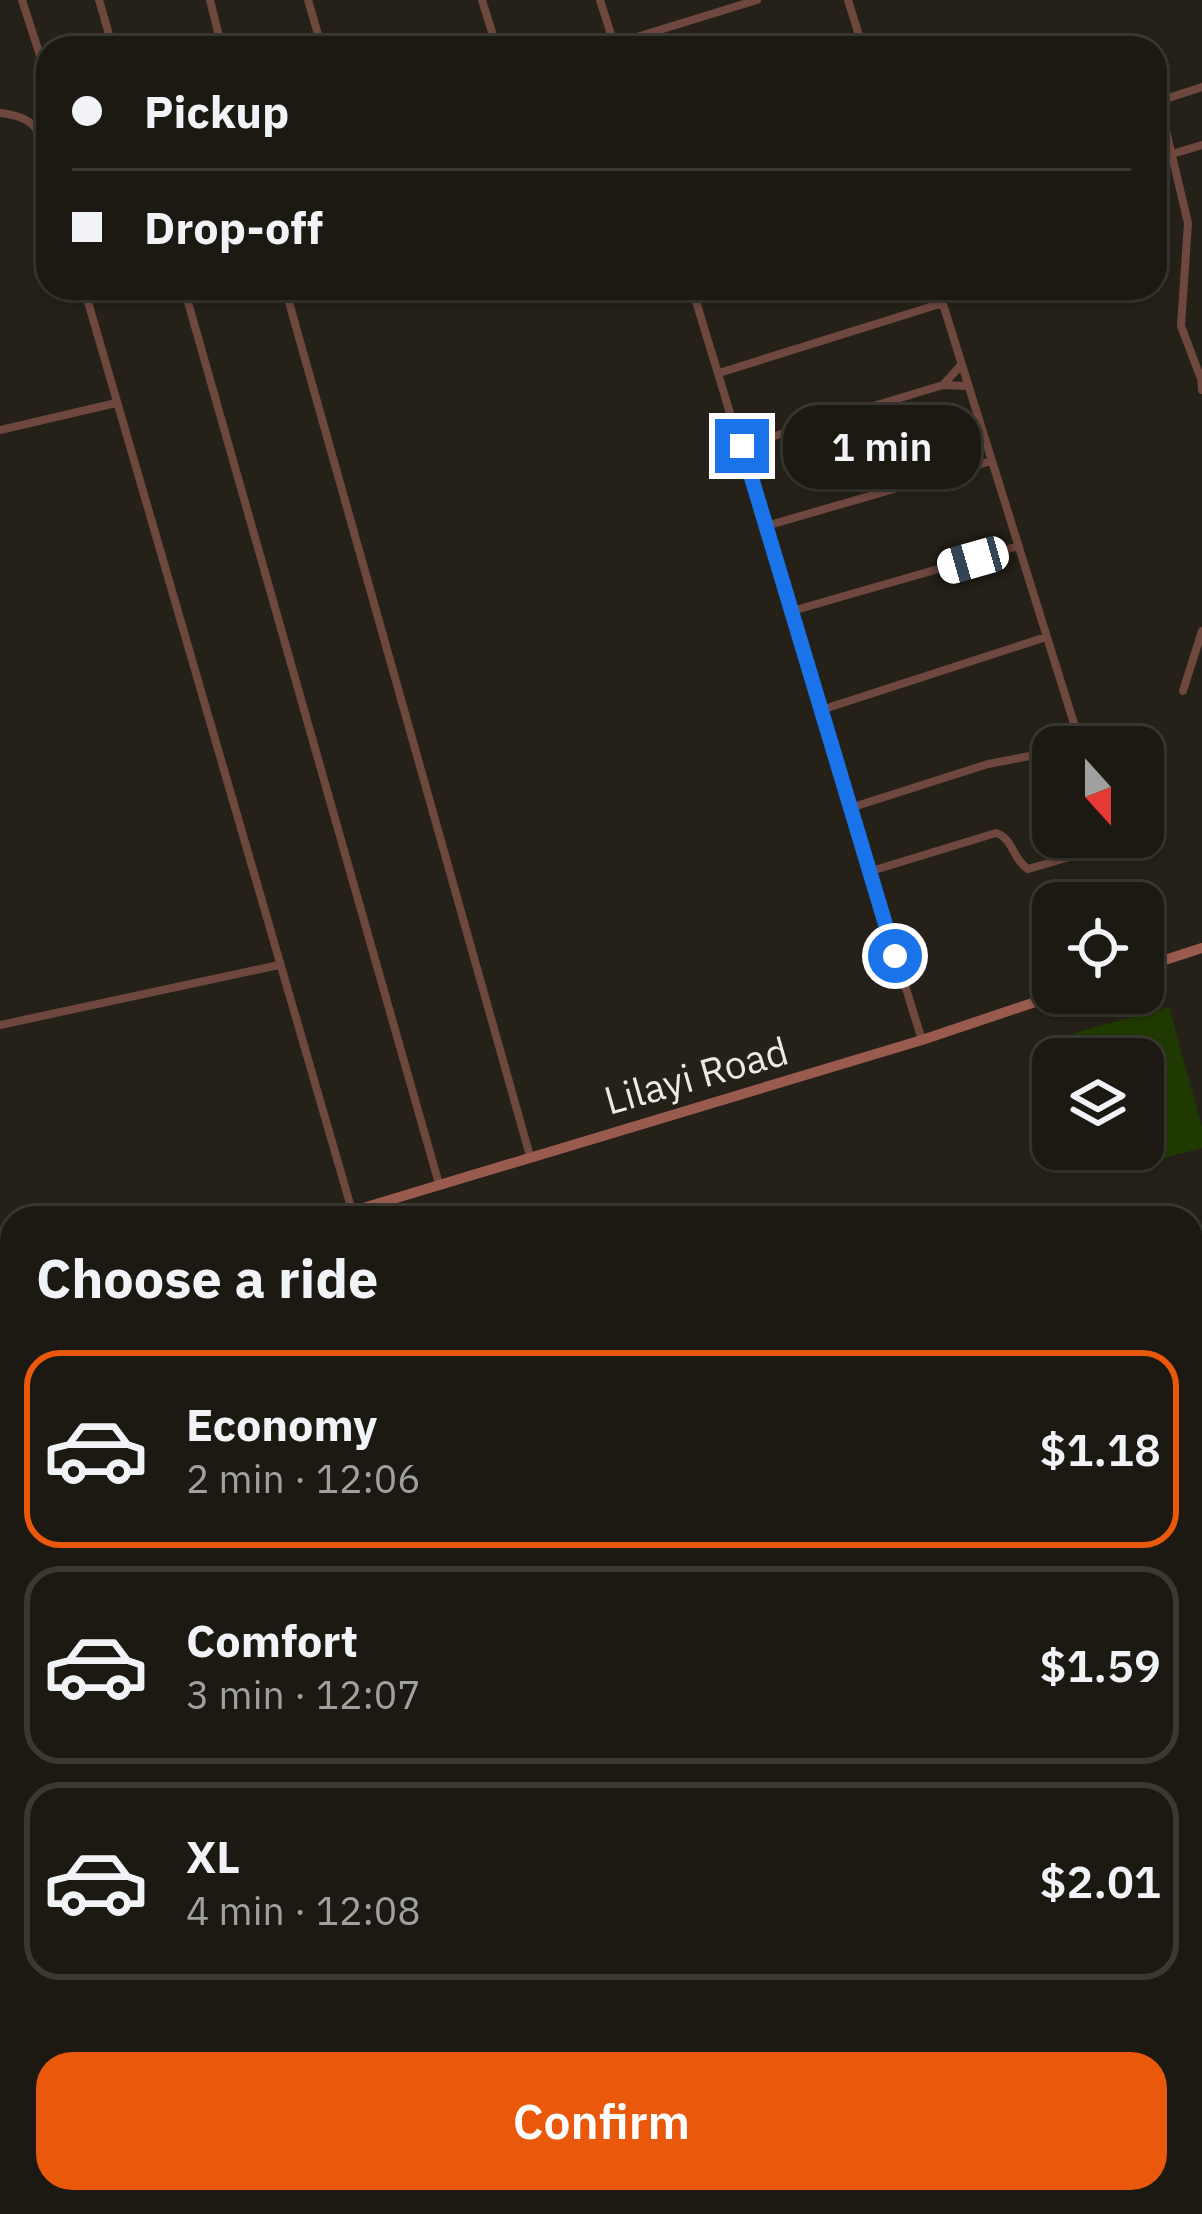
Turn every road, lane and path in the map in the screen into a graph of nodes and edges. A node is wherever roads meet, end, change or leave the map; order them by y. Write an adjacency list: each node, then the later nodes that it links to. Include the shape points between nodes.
1 (22, 0): 16 (street)
2 (99, 0): 9 (street)
3 (209, 0): 10 (street)
4 (308, 0): 11 (street)
5 (482, 0): 12 (street)
6 (600, 0): 13 (street)
7 (758, 0): 14 (street)
8 (848, 0): 15 (street)
9 (110, 36)
10 (219, 36)
11 (318, 36)
12 (493, 36)
13 (612, 36)
14 (646, 36)
15 (858, 36)
16 (36, 43)
17 (1202, 87): 18 (street)
18 (1167, 99)
19 (0, 113): 20 (street, via 22,116)
20 (36, 130)
21 (1167, 134): 23 (street)
22 (1202, 145): 23 (street)
23 (1173, 154): 24 (street); 26 (street)
24 (1167, 156)
25 (1202, 204): 26 (street)
26 (1187, 208): 35 (street, via 1180,318)
27 (87, 300): 39 (street)
28 (187, 300): 60 (street)
29 (288, 300): 59 (street)
30 (696, 300): 34 (street)
31 (942, 300): 32 (street)
32 (943, 303): 33 (street); 34 (street)
33 (962, 364): 36 (street); 37 (street)
34 (719, 373): 41 (street)
35 (1201, 374): 38 (street)
36 (943, 385): 37 (street); 41 (street)
37 (968, 386): 42 (street)
38 (1202, 390)
39 (116, 403): 40 (street); 55 (street)
40 (0, 430)
41 (742, 446): 43 (street)
42 (992, 461): 43 (street); 44 (street)
43 (766, 526): 45 (street)
44 (1018, 547): 45 (street); 47 (street)
45 (792, 611): 49 (street)
46 (1202, 631): 48 (street)
47 (1046, 637): 49 (street); 50 (street, via 1076,730 1071,739)
48 (1183, 692)
49 (821, 710): 50 (street)
50 (850, 808): 52 (street)
51 (1064, 858): 52 (street, via 1028,868 996,833)
52 (868, 872): 58 (street)
53 (1202, 948): 54 (street)
54 (1164, 960)
55 (279, 965): 57 (street); 61 (street)
56 (1032, 1003): 58 (street, Lilayi Road)
57 (0, 1025)
58 (922, 1040): 59 (street, Lilayi Road)
59 (530, 1156): 60 (street, Lilayi Road)
60 (439, 1184): 62 (street, Lilayi Road)
61 (350, 1206)
62 (380, 1206)

